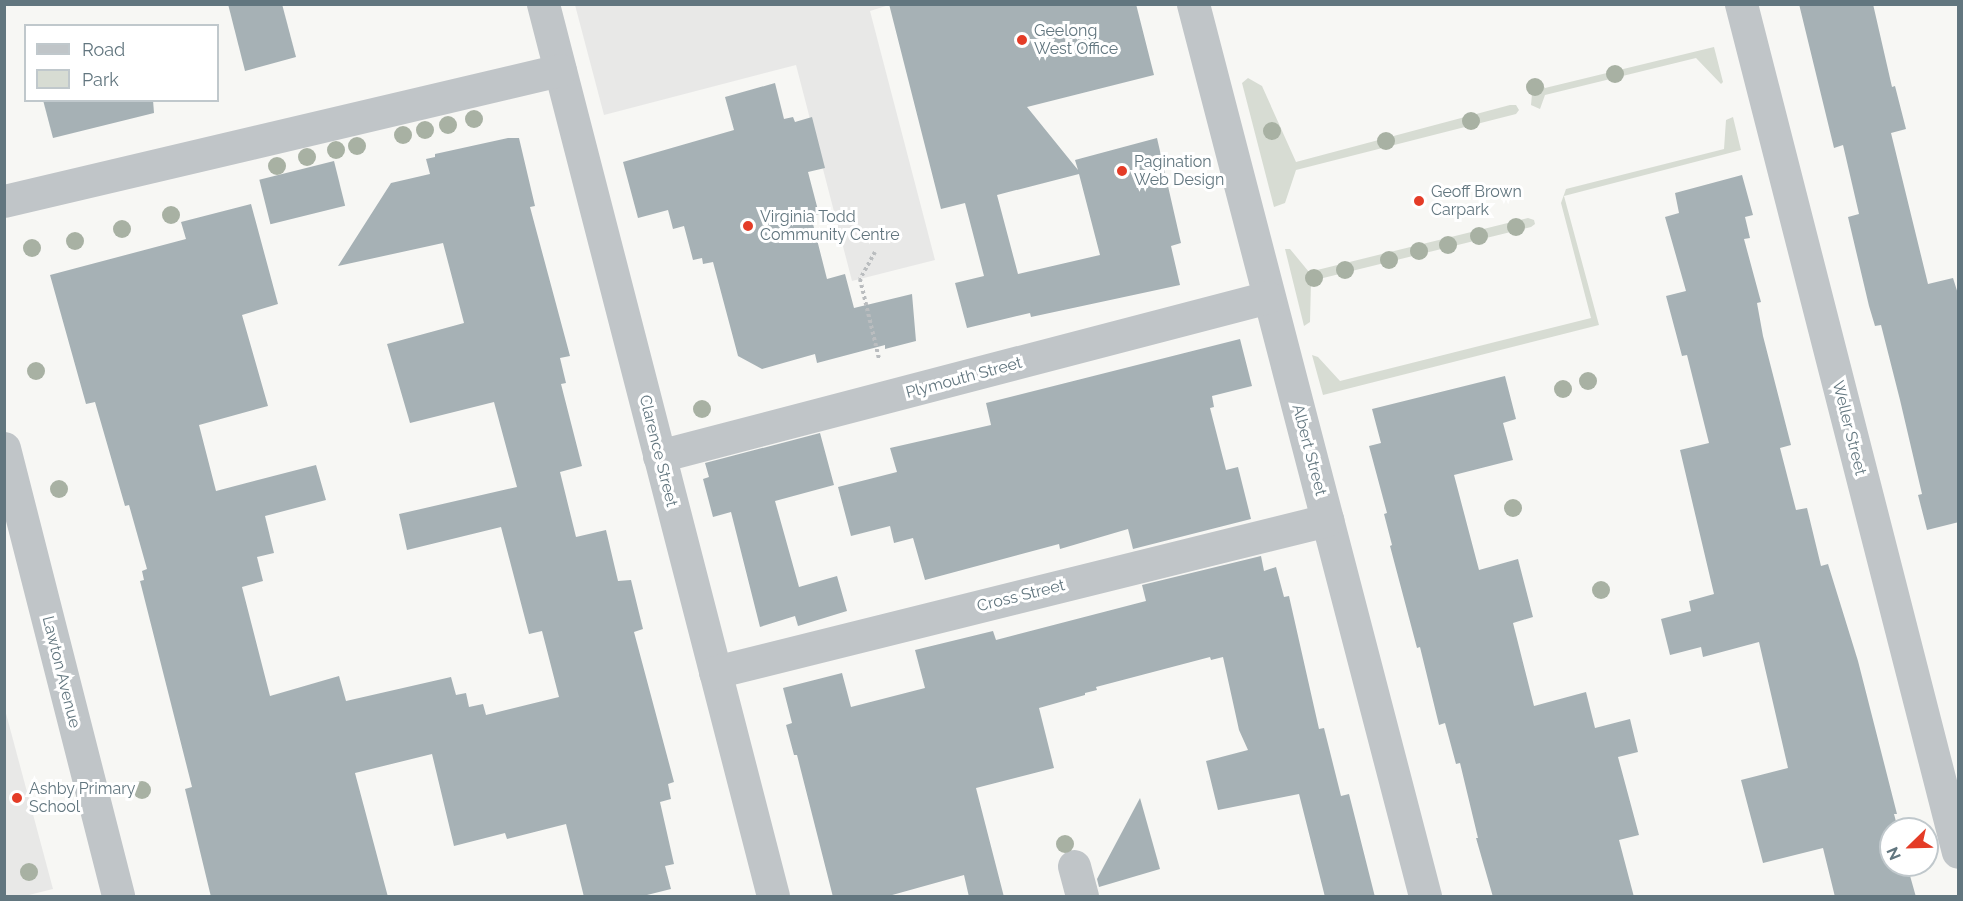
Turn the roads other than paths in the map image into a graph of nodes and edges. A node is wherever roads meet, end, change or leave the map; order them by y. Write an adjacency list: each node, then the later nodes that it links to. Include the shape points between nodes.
1 (543, 4): 4 (street, Clarence Street)
2 (1193, 4): 6 (street, Albert Street)
3 (1742, 4): 11 (street, Weller Street)
4 (560, 70): 5 (street); 8 (street, Clarence Street)
5 (4, 201)
6 (1268, 297): 8 (street, Plymouth Street); 9 (street, Albert Street)
7 (4, 448): 12 (street, Lawton Avenue)
8 (659, 456): 10 (street, Clarence Street)
9 (1327, 520): 10 (street, Cross Street); 14 (street, Albert Street)
10 (715, 672): 13 (street, Clarence Street)
11 (1959, 852)
12 (118, 897)
13 (773, 897)
14 (1425, 897)

